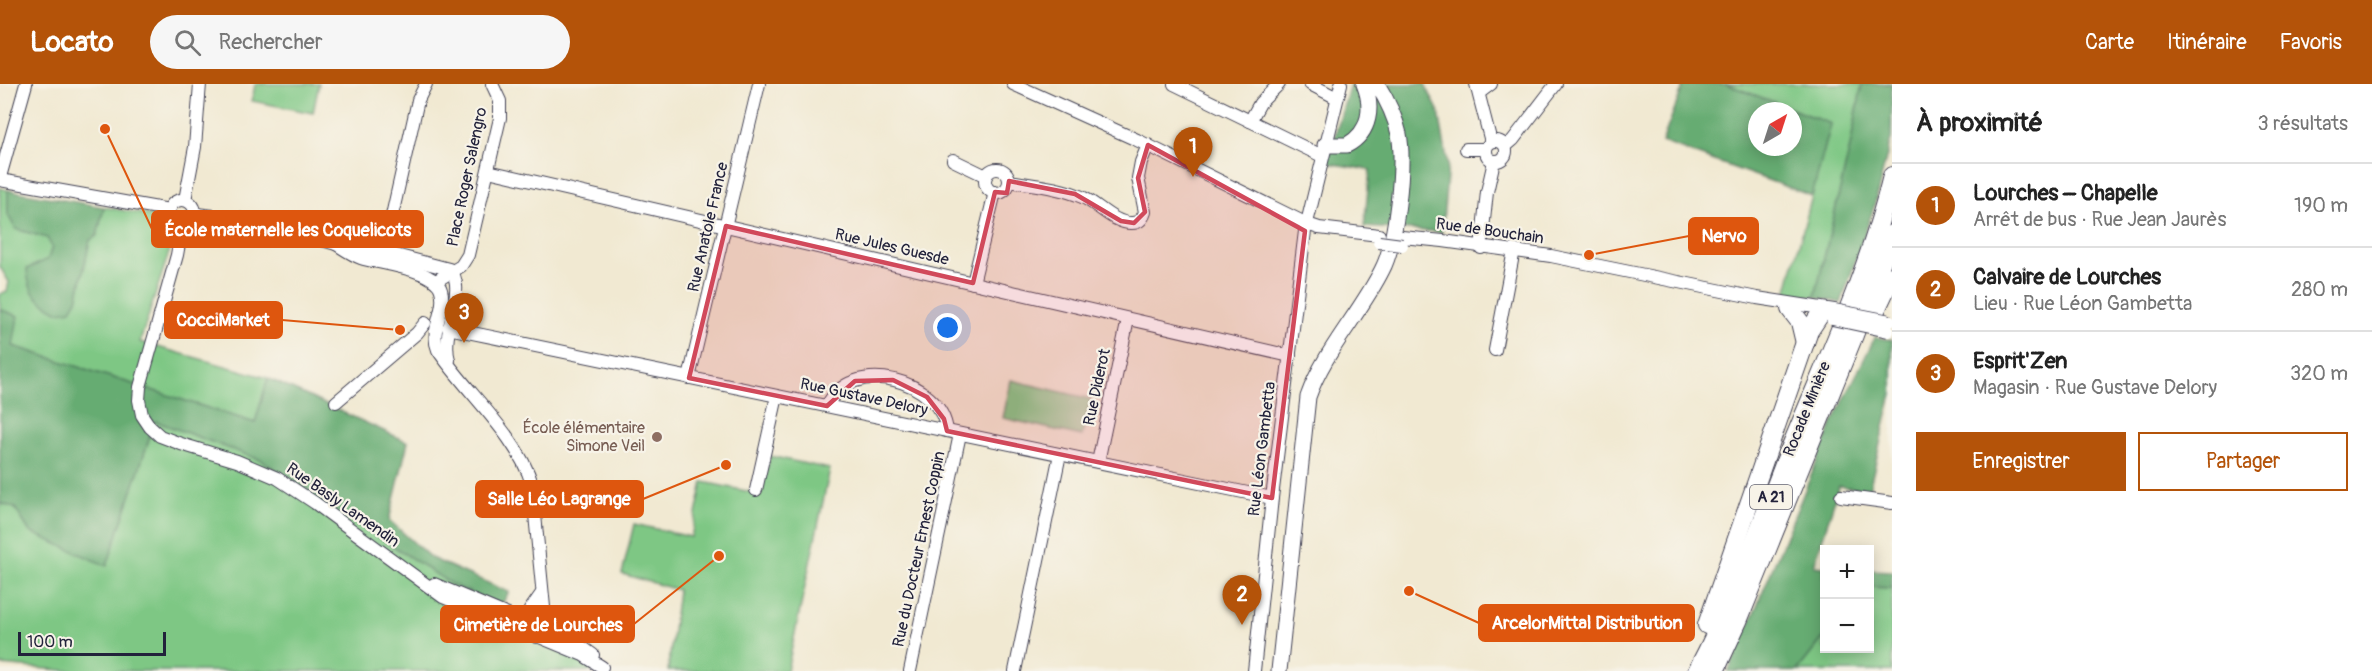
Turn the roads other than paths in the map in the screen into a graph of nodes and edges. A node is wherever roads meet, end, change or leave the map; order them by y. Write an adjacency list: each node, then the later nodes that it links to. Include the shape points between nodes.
1 (26, 84): 29 (street)
2 (200, 84): 32 (street, via 195,147)
3 (426, 84): 41 (street, via 418,100)
4 (492, 84): 26 (street, Place Roger Salengro, via 501,113)
5 (759, 84): 35 (street, Rue Anatole France)
6 (1012, 84): 19 (street, Rue de Bouchain)
7 (1173, 84): 16 (street)
8 (1279, 84): 18 (street, via 1260,103)
9 (1310, 84): 17 (street)
10 (1341, 84): 17 (street, Rue Léon Gambetta)
11 (1364, 84): 23 (main road, via 1370,109 1363,130 1347,145)
12 (1377, 84): 75 (main road, via 1393,114 1400,143 1401,171 1393,235 1384,267 1319,371 1308,397)
13 (1491, 84): 15 (street)
14 (1556, 84): 21 (street)
15 (1478, 88): 20 (street)
16 (1199, 89): 18 (street)
17 (1338, 98): 23 (street, Rue Léon Gambetta)
18 (1250, 121): 23 (street)
19 (1148, 145): 30 (street, via 1138,178 1145,212 1134,223 1121,220 1075,194); 37 (street, Rue de Bouchain, via 1229,186 1269,212)
20 (1488, 145): 21 (street, via 1498,141); 22 (street); 25 (street, via 1488,157)
21 (1506, 146): 25 (street, via 1505,157)
22 (1466, 148)
23 (1324, 151): 37 (street, Rue Léon Gambetta)
24 (953, 160): 27 (street)
25 (1494, 161): 39 (street)
26 (488, 171): 35 (street, Rue Jules Guesde); 42 (street, Place Roger Salengro, via 468,255)
27 (986, 176): 30 (street, via 998,169 1006,173); 31 (street, via 986,185)
28 (1892, 176): 77 (highway, Rocade Minière / A 21, via 1852,297)
29 (0, 178): 33 (street)
30 (1008, 181): 31 (street, via 1003,191)
31 (995, 192): 45 (street)
32 (185, 200): 33 (street, via 175,202); 34 (street, via 192,204)
33 (169, 210): 36 (street, via 172,221)
34 (196, 214): 36 (street, via 190,224); 41 (street, via 251,220)
35 (726, 226): 45 (street, Rue Jules Guesde); 56 (street, Rue Anatole France)
36 (182, 227): 69 (street, Rue Basly Lamendin, via 140,387 140,407 154,432 285,483 409,571)
37 (1306, 227): 39 (street, Rue de Bouchain, via 1379,239 1443,241); 54 (street, Rue Léon Gambetta)
38 (1892, 234): 55 (highway, Rocade Minière / A 21)
39 (1482, 248): 40 (street, Rue de Bouchain)
40 (1514, 250): 46 (street, Rue de Bouchain); 53 (street)
41 (382, 258): 42 (street, Place Roger Salengro, via 442,265); 44 (street)
42 (453, 272): 44 (street); 50 (street, via 458,286)
43 (1892, 276): 55 (highway, via 1851,362)
44 (436, 281): 50 (street, via 442,293)
45 (973, 283): 49 (street, Rue Jules Guesde)
46 (1757, 298): 47 (street); 48 (street)
47 (1790, 309): 48 (street); 52 (highway, via 1800,322)
48 (1829, 313): 51 (street, bridge); 52 (highway, via 1812,326)
49 (1128, 319): 54 (street, Rue Jules Guesde); 63 (street, Rue Diderot)
50 (436, 326): 56 (street, Rue Gustave Delory); 58 (street, via 417,333); 68 (street, via 451,367 528,471)
51 (1890, 326)
52 (1805, 343): 76 (highway, via 1711,614)
53 (1496, 350)
54 (1290, 356): 66 (street, Rue Léon Gambetta)
55 (1838, 374): 78 (highway, Rocade Minière / A 21)
56 (689, 378): 57 (street, Rue Gustave Delory)
57 (777, 396): 59 (street, Rue Gustave Delory); 64 (street)
58 (336, 402)
59 (827, 406): 60 (street, Rue Gustave Delory); 60 (street, via 855,381 893,380 927,397 944,419)
60 (947, 431): 61 (street, Rue Gustave Delory)
61 (960, 434): 62 (street, Rue Gustave Delory); 72 (street, Rue du Docteur Ernest Coppin)
62 (1060, 454): 63 (street, Rue Gustave Delory); 73 (street)
63 (1098, 462): 66 (street, Rue Gustave Delory)
64 (756, 490)
65 (1841, 496): 67 (street)
66 (1272, 498): 74 (street, Rue Léon Gambetta)
67 (1892, 503)
68 (542, 592): 69 (street); 70 (street, via 544,612)
69 (523, 626): 70 (street, Rue Basly Lamendin)
70 (538, 632): 71 (street, Rue Basly Lamendin)
71 (604, 669)
72 (910, 671)
73 (1015, 671)
74 (1254, 671)
75 (1279, 671)
76 (1687, 671)
77 (1697, 671)
78 (1715, 671)

